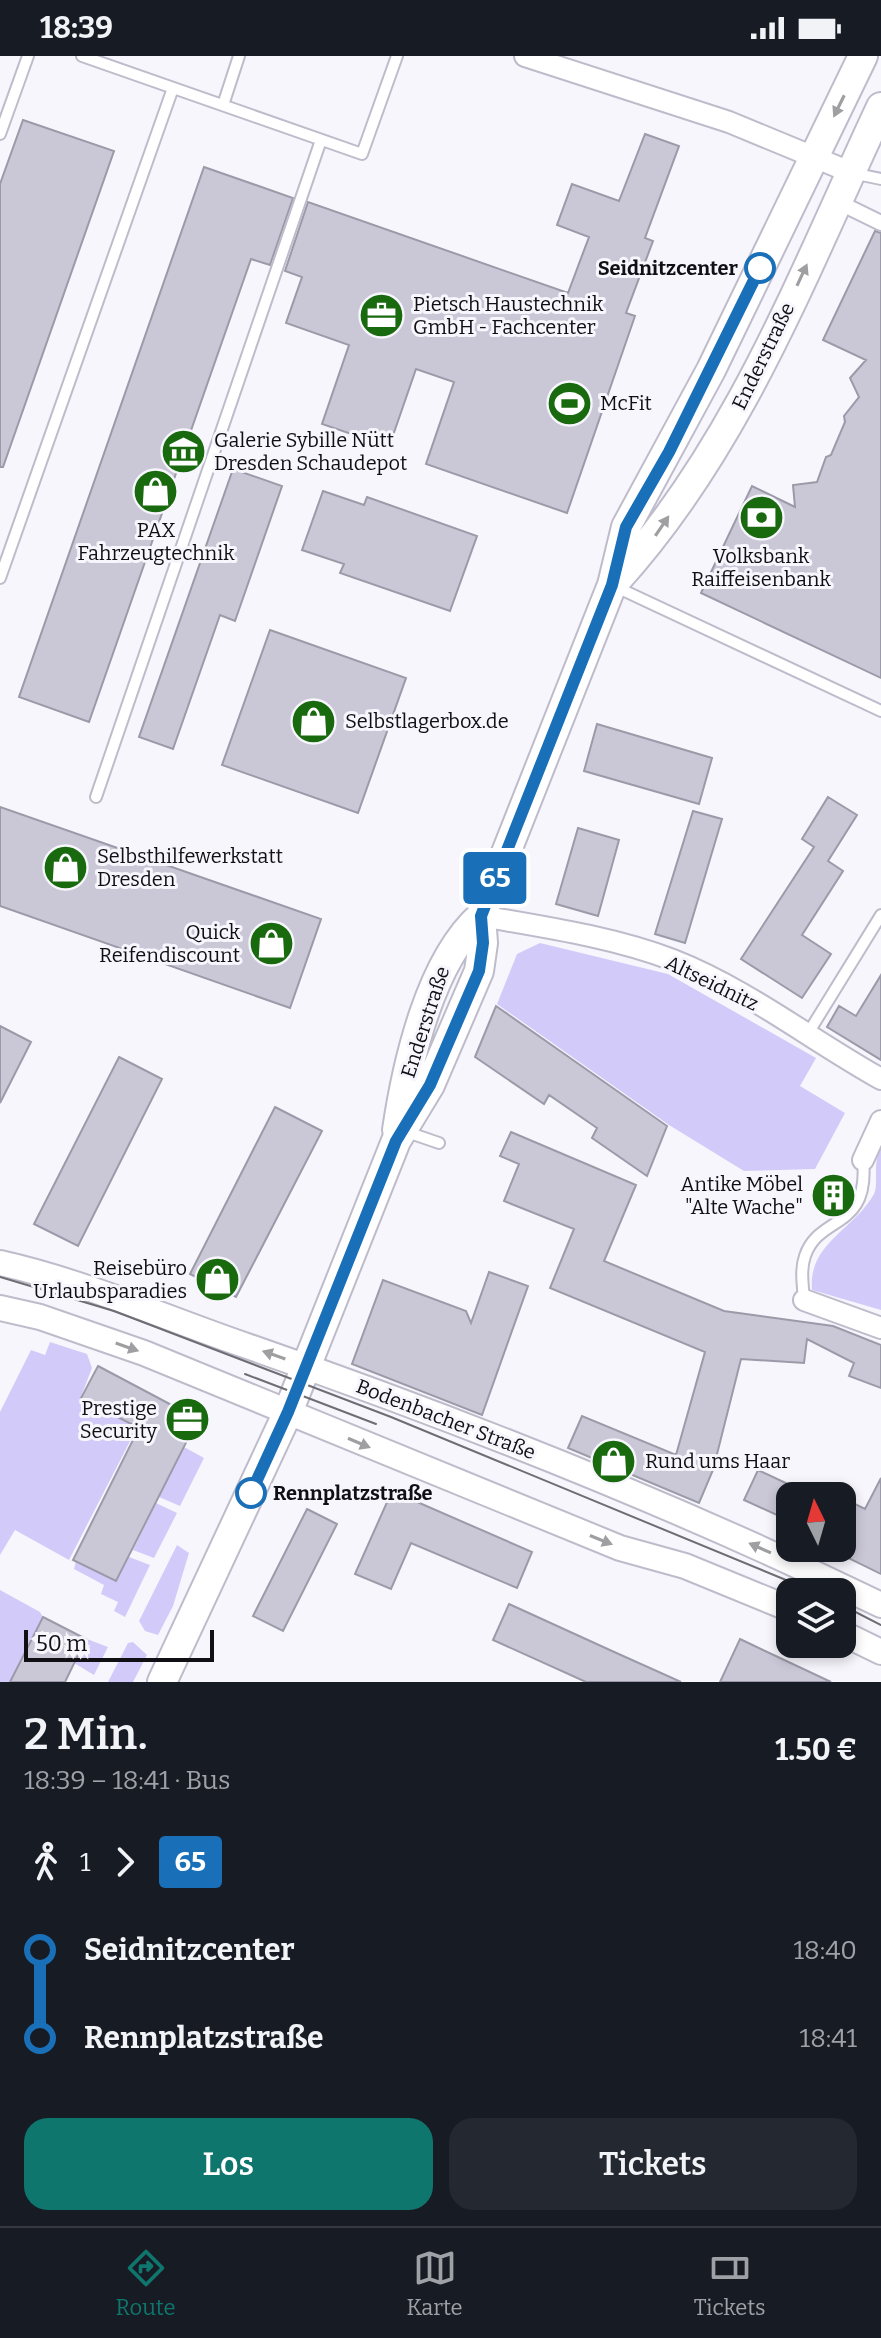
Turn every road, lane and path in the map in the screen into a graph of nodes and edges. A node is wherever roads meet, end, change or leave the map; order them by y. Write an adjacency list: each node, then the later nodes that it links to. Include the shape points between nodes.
1 (28, 56): 10 (lane)
2 (82, 56): 7 (lane)
3 (239, 56): 8 (lane)
4 (397, 56): 11 (lane, via 362,154)
5 (525, 56): 12 (street, via 729,122)
6 (863, 56): 12 (main road, Enderstraße, one-way to 12)
7 (173, 88): 8 (lane); 17 (lane)
8 (223, 105): 11 (lane)
9 (881, 107): 13 (main road, Enderstraße)
10 (0, 134)
11 (321, 140): 20 (lane)
12 (814, 157): 13 (street); 18 (main road, Enderstraße, via 711,370 626,527)
13 (850, 172): 14 (lane); 15 (main road, Enderstraße)
14 (881, 179)
15 (836, 201): 16 (street); 18 (main road, Enderstraße, one-way to 15, via 652,541 726,429)
16 (881, 223)
17 (0, 578)
18 (612, 585): 19 (lane); 22 (main road, Enderstraße)
19 (881, 711)
20 (96, 797)
21 (881, 915): 23 (lane)
22 (481, 916): 23 (street, Altseidnitz, via 672,960 726,985); 26 (main road, Enderstraße, via 460,934 446,958 405,1075)
23 (807, 1035): 24 (street, Altseidnitz)
24 (881, 1079)
25 (881, 1121): 28 (street)
26 (399, 1135): 27 (lane); 33 (main road, Enderstraße)
27 (439, 1143)
28 (863, 1160): 30 (lane, via 866,1186 844,1221 820,1234 806,1253)
29 (0, 1263): 33 (street, Bodenbacher Straße, one-way to 29, via 137,1304)
30 (804, 1300): 32 (street)
31 (0, 1308): 34 (street, one-way to 34, via 144,1353)
32 (881, 1328)
33 (306, 1366): 34 (main road); 36 (street, Bodenbacher Straße, one-way to 33, via 640,1495)
34 (288, 1412): 35 (street, one-way to 35, via 620,1548 685,1566); 39 (main road)
35 (776, 1603)
36 (881, 1605)
37 (856, 1640): 38 (street)
38 (881, 1652)
39 (164, 1681)

